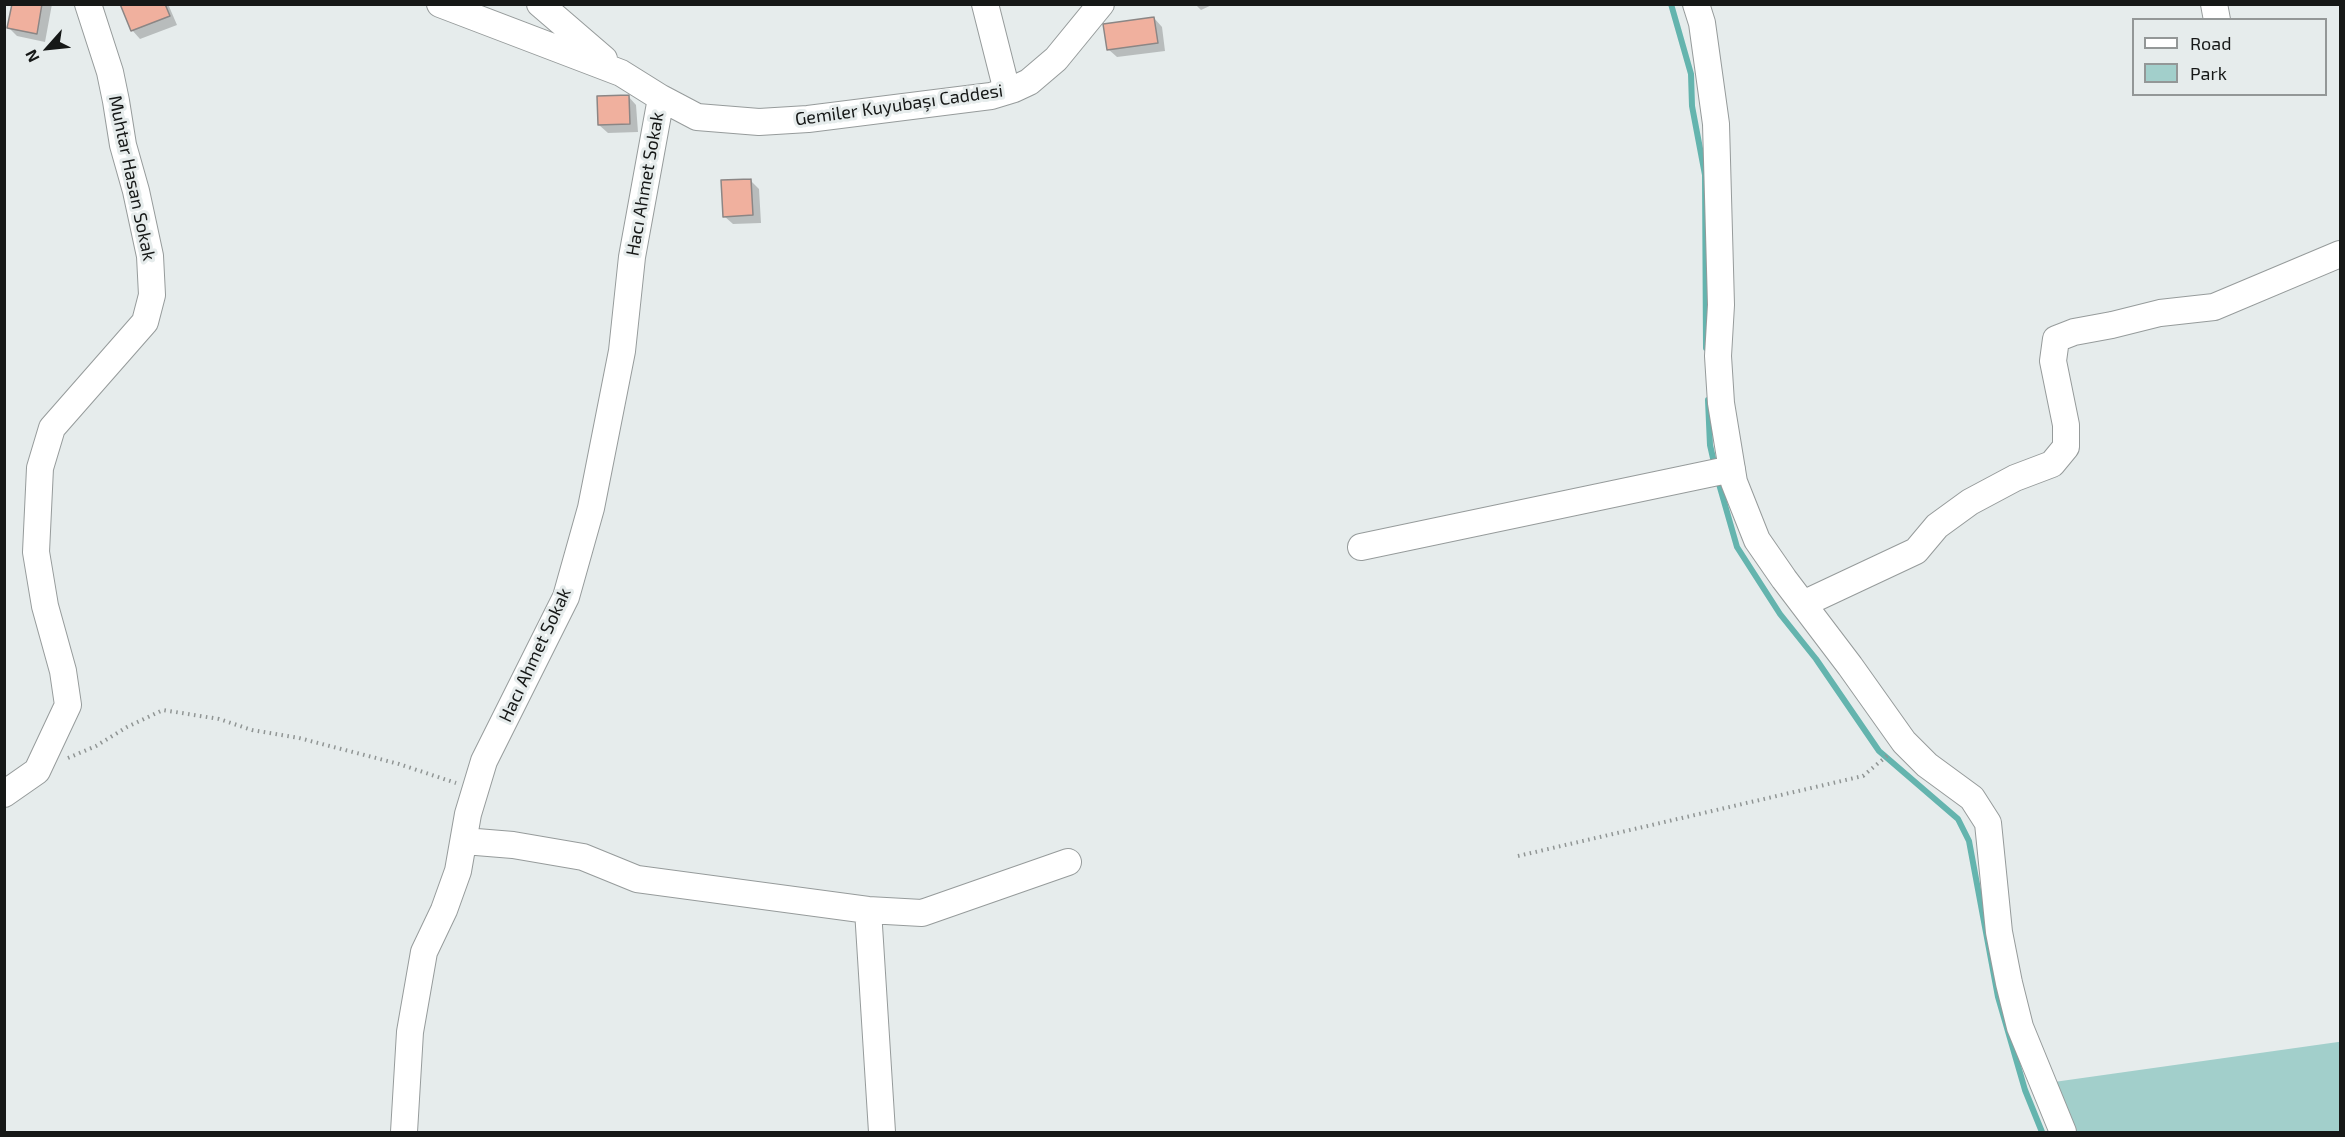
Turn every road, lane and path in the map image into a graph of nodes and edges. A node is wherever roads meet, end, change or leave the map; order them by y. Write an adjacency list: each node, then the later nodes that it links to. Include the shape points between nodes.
1 (88, 4): 15 (street, Muhtar Hasan Sokak, via 110,72 150,256 152,295 145,322 52,428 40,468 36,552 68,705)
2 (440, 4): 7 (street)
3 (540, 4): 7 (street)
4 (985, 4): 8 (street)
5 (1101, 4): 8 (street, Gemiler Kuyubaşı Caddesi, via 1056,59 1029,82)
6 (1696, 4): 11 (street, via 1716,123 1722,305 1718,356)
7 (621, 73): 9 (street)
8 (1007, 91): 9 (street, Gemiler Kuyubaşı Caddesi, via 808,119 759,122 697,117)
9 (661, 98): 16 (street, Hacı Ahmet Sokak, via 632,257 622,351 591,508 566,597 484,761)
10 (2340, 254): 13 (street, via 2214,307 2160,313 2056,339 2053,361 2061,388 2066,447 2052,464 1970,502 1937,526 1916,551)
11 (1731, 469): 12 (street); 13 (street, via 1758,540)
12 (1360, 547)
13 (1803, 604): 24 (street, via 1904,742 1927,765 1972,798 1988,823 1999,932 2009,983 2020,1027)
14 (1875, 765): 19 (path, via 1863,776)
15 (37, 771): 16 (path, via 96,746 163,710 299,738 399,764); 17 (street, Muhtar Hasan Sokak)
16 (475, 790): 18 (street, Hacı Ahmet Sokak)
17 (4, 794)
18 (464, 841): 21 (street, via 584,857 637,879); 22 (street, Hacı Ahmet Sokak, via 444,910 424,952 410,1032)
19 (1518, 856)
20 (1068, 862): 21 (street, via 922,913)
21 (868, 910): 23 (street)
22 (404, 1132)
23 (882, 1132)
24 (2063, 1132)

